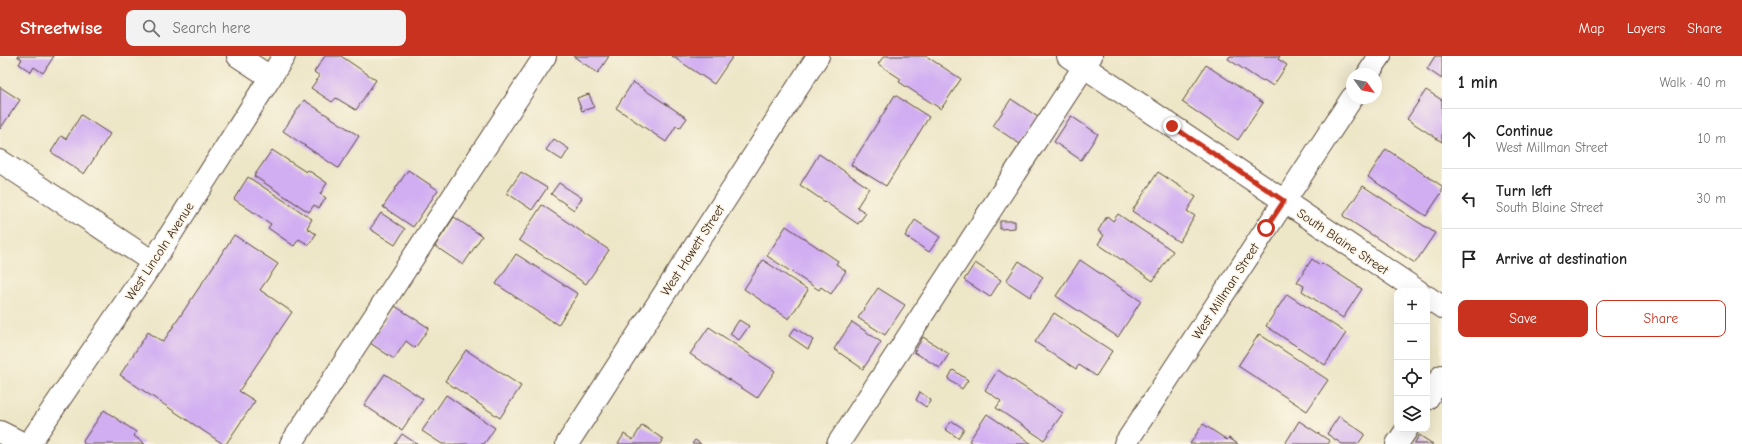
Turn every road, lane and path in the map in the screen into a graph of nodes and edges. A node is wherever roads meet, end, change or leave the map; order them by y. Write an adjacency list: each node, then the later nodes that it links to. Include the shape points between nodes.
1 (238, 56): 8 (street)
2 (284, 56): 8 (street, West Lincoln Avenue)
3 (545, 56): 22 (street)
4 (818, 56): 23 (street, West Howett Street)
5 (1380, 56): 7 (street)
6 (1081, 60): 11 (street, South Blaine Street); 24 (street)
7 (1372, 68)
8 (270, 77): 12 (street, West Lincoln Avenue)
9 (1348, 104): 11 (street, West Millman Street)
10 (0, 161): 12 (street)
11 (1284, 201): 13 (street, South Blaine Street); 25 (street, West Millman Street)
12 (153, 262): 21 (street, West Lincoln Avenue)
13 (1414, 288)
14 (1430, 299): 15 (street)
15 (1442, 307)
16 (1442, 376): 17 (street)
17 (1429, 396)
18 (0, 432): 20 (street)
19 (1405, 432): 26 (street)
20 (24, 444)
21 (29, 444)
22 (291, 444)
23 (567, 444)
24 (838, 444)
25 (1125, 444)
26 (1397, 444)

